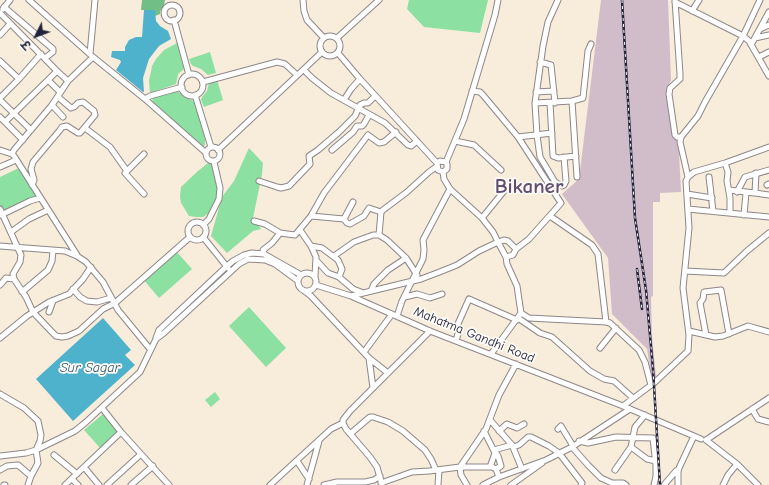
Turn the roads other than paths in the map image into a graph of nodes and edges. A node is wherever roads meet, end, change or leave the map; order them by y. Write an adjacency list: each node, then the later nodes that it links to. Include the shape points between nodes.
1 (10, 0): 12 (street)
2 (30, 0): 32 (street)
3 (95, 0): 32 (street)
4 (303, 0): 23 (street, via 307,20)
5 (379, 0): 24 (street)
6 (498, 0): 47 (street)
7 (558, 0): 34 (street, via 548,22)
8 (698, 0): 13 (street)
9 (675, 1): 13 (street); 72 (street, via 680,78 670,88 669,94 675,135)
10 (759, 1): 22 (street)
11 (169, 3): 16 (street, via 164,15 168,20); 16 (street, via 180,10 179,17)
12 (4, 7): 15 (street); 31 (street, via 52,49 53,52)
13 (692, 11): 22 (street)
14 (769, 12): 19 (street)
15 (0, 13): 17 (street)
16 (174, 20): 39 (street)
17 (10, 24): 20 (street); 31 (street)
18 (769, 25): 19 (street)
19 (760, 29): 25 (street)
20 (0, 35)
21 (769, 35): 25 (street)
22 (743, 36): 27 (street); 72 (street, via 698,116)
23 (324, 38): 24 (street); 28 (street, via 320,43)
24 (337, 38): 30 (street, via 340,44)
25 (755, 38): 27 (street)
26 (591, 44): 56 (street, via 583,97 581,100)
27 (751, 45): 33 (street)
28 (322, 52): 30 (street, via 330,56); 36 (street)
29 (769, 52): 33 (street)
30 (338, 53): 42 (street)
31 (43, 56): 37 (street); 41 (street)
32 (92, 56): 44 (street); 54 (street)
33 (759, 57): 38 (street)
34 (540, 62): 48 (street, via 552,65); 49 (street)
35 (1, 63): 41 (street)
36 (304, 70): 40 (street); 55 (street, via 327,91)
37 (57, 71): 43 (street); 44 (street)
38 (769, 73)
39 (190, 75): 45 (street, via 198,76); 46 (street, via 183,80)
40 (297, 75): 45 (street, via 285,64 277,62); 79 (street)
41 (19, 79): 53 (street)
42 (360, 79): 52 (street); 55 (street)
43 (48, 80): 50 (street); 61 (street)
44 (68, 81): 50 (street)
45 (203, 82): 51 (street, via 202,90)
46 (182, 87): 51 (street, via 187,94); 54 (street)
47 (472, 91): 71 (street, via 484,95); 75 (street)
48 (554, 91): 49 (street); 58 (street)
49 (536, 92): 57 (street)
50 (59, 95): 59 (street); 66 (street, via 69,108 82,102 94,111 95,115)
51 (195, 95): 76 (street)
52 (376, 96): 60 (street, via 368,103 360,105); 74 (street)
53 (0, 99): 61 (street)
54 (145, 99): 81 (street)
55 (344, 100): 60 (street)
56 (572, 101): 58 (street); 84 (street)
57 (535, 103): 58 (street); 70 (street)
58 (552, 103): 69 (street)
59 (52, 105): 64 (street); 67 (street)
60 (359, 109): 62 (street); 100 (street, via 339,132 309,156 310,164 289,186 282,188)
61 (14, 114): 65 (street); 67 (street)
62 (369, 114): 68 (street); 80 (street, via 362,126 357,126)
63 (0, 117): 65 (street)
64 (63, 117)
65 (6, 122): 73 (street)
66 (85, 128): 92 (street, via 110,147); 101 (street, via 78,133 67,126 62,127 33,162)
67 (31, 130): 73 (street)
68 (396, 132): 74 (street, via 408,145 411,146); 121 (street, via 379,143 368,135 324,193)
69 (552, 133): 70 (street); 85 (street, via 553,156)
70 (537, 135): 71 (street); 85 (street, via 540,157 555,182 562,186 566,181)
71 (518, 137): 122 (street, via 562,203)
72 (681, 137): 98 (street)
73 (23, 140): 82 (street)
74 (417, 141): 90 (street)
75 (455, 141): 88 (street); 93 (street, via 474,145)
76 (211, 147): 79 (street); 81 (street)
77 (769, 147): 89 (street)
78 (0, 150): 82 (street)
79 (218, 150): 87 (street, via 220,155)
80 (332, 150)
81 (206, 152): 87 (street, via 207,159)
82 (12, 154): 86 (street)
83 (144, 154): 92 (street)
84 (576, 156): 85 (street); 97 (street)
85 (564, 157)
86 (16, 160): 91 (street); 101 (street)
87 (214, 162): 127 (street, via 220,199)
88 (446, 162): 90 (street, via 440,161); 95 (street, via 448,167)
89 (725, 163): 98 (street, via 694,172); 103 (street)
90 (437, 165): 95 (street, via 440,172); 118 (street)
91 (0, 167)
92 (127, 170): 108 (street, via 125,173)
93 (501, 170)
94 (769, 170): 96 (street)
95 (443, 172): 102 (street, via 444,180)
96 (756, 173): 105 (street, via 745,177); 107 (street)
97 (577, 177)
98 (688, 177): 109 (street)
99 (710, 177): 112 (street)
100 (259, 181)
101 (32, 185): 111 (street)
102 (450, 189): 124 (street); 151 (street, via 423,240 423,259)
103 (728, 190): 105 (street); 119 (street)
104 (504, 191): 124 (street)
105 (737, 192): 106 (street)
106 (746, 193): 107 (street); 120 (street)
107 (755, 193): 110 (street)
108 (144, 194)
109 (687, 194): 112 (street); 114 (street)
110 (769, 195)
111 (40, 198): 115 (street); 117 (street)
112 (712, 198): 116 (street)
113 (353, 202): 125 (street)
114 (688, 209): 116 (street); 149 (street)
115 (48, 210): 129 (street); 142 (street)
116 (713, 211): 119 (street)
117 (1, 212): 129 (street)
118 (380, 212): 125 (street, via 370,208 364,216 353,223 347,223); 132 (street)
119 (730, 213): 120 (street)
120 (744, 214): 123 (street)
121 (311, 216): 125 (street); 128 (street)
122 (550, 216): 139 (street); 175 (street, via 592,245 598,254)
123 (769, 217)
124 (482, 218): 135 (street)
125 (344, 219)
126 (254, 221): 130 (street)
127 (203, 225): 133 (street, via 194,222 189,226 187,230); 134 (street, via 206,230)
128 (300, 230): 130 (street, via 294,235); 137 (street)
129 (11, 232): 138 (street)
130 (280, 232): 141 (street, via 263,250)
131 (769, 233): 149 (street, via 724,273)
132 (379, 235): 143 (street, via 354,242); 145 (street)
133 (190, 237): 134 (street, via 198,240); 170 (street)
134 (203, 237): 147 (street)
135 (498, 242): 139 (street, via 506,240); 144 (street); 156 (street, via 457,264)
136 (0, 246): 138 (street)
137 (311, 246): 143 (street, via 322,248); 146 (street)
138 (19, 247): 140 (street); 155 (street, via 21,258 13,274)
139 (516, 249): 144 (street, via 512,255)
140 (54, 250): 142 (street); 164 (street, via 48,270)
141 (264, 254): 147 (street, via 258,252 244,255); 152 (street)
142 (77, 256): 148 (street)
143 (334, 256): 154 (street, via 342,267)
144 (506, 257): 174 (street, via 517,286)
145 (406, 258): 151 (street); 163 (street, via 388,270 374,284)
146 (316, 260): 153 (street); 154 (street, via 328,273)
147 (227, 266): 150 (street); 183 (street, via 159,330)
148 (91, 267): 161 (street); 170 (street, via 104,282)
149 (685, 270): 178 (street, via 683,288)
150 (230, 271): 157 (street, via 245,261 259,259 274,264); 183 (street)
151 (416, 273): 156 (street); 158 (street)
152 (301, 275): 153 (street, via 309,273); 157 (street)
153 (315, 276): 160 (street)
154 (339, 277): 165 (street, via 353,289)
155 (14, 279): 159 (street, via 6,278); 164 (street)
156 (421, 279): 158 (street)
157 (298, 280): 162 (street)
158 (412, 281): 163 (street); 168 (street)
159 (0, 285)
160 (316, 285): 162 (street, via 311,290); 167 (street, Mahatma Gandhi Road)
161 (73, 289): 169 (street); 170 (street, via 87,301)
162 (303, 290): 187 (street)
163 (371, 291): 165 (street)
164 (22, 292): 171 (street)
165 (362, 292): 167 (street)
166 (442, 294): 168 (street, via 430,298 417,294)
167 (351, 296): 173 (street, Mahatma Gandhi Road)
168 (405, 297): 173 (street)
169 (53, 301): 171 (street); 172 (street)
170 (113, 301): 171 (street, via 79,331 68,336 56,336); 186 (street)
171 (33, 312): 182 (street)
172 (49, 312)
173 (394, 315): 177 (street, Mahatma Gandhi Road); 187 (street)
174 (519, 317): 175 (street); 184 (street, via 470,299 457,326 459,330); 188 (street); 195 (street, via 540,333 552,337 590,371 614,381)
175 (606, 322): 176 (street)
176 (616, 328): 185 (street); 192 (street, via 642,354)
177 (430, 331): 184 (street, Mahatma Gandhi Road); 191 (street)
178 (688, 331): 181 (street); 192 (street, via 688,350)
179 (769, 332): 180 (street, via 748,326)
180 (729, 334): 181 (street, via 719,337); 181 (street, via 721,290 704,292 704,300 700,303)
181 (706, 335)
182 (0, 338)
183 (156, 338): 186 (street)
184 (456, 341): 188 (street, Mahatma Gandhi Road)
185 (600, 348)
186 (150, 350): 198 (street, via 140,372)
187 (364, 352): 189 (street)
188 (491, 354): 190 (street, Mahatma Gandhi Road)
189 (369, 358): 191 (street); 193 (street)
190 (516, 364): 197 (street, Mahatma Gandhi Road); 202 (street, via 499,395)
191 (388, 373): 193 (street)
192 (651, 385): 195 (street)
193 (373, 388): 204 (street, via 346,415)
194 (0, 394): 219 (street, via 24,408 38,421 41,435)
195 (633, 398): 197 (street)
196 (769, 398): 200 (street)
197 (623, 406): 199 (street, Mahatma Gandhi Road)
198 (102, 408): 209 (street); 219 (street, via 74,431)
199 (630, 409): 201 (street, Mahatma Gandhi Road); 215 (street)
200 (752, 409): 203 (street, via 758,419); 214 (street)
201 (645, 415): 211 (street, Mahatma Gandhi Road); 212 (street, via 635,427)
202 (490, 420): 207 (street); 208 (street)
203 (769, 422)
204 (343, 423): 210 (street); 213 (street, via 334,427)
205 (524, 424): 208 (street, via 517,428 507,424)
206 (558, 428): 217 (street, via 561,426)
207 (484, 431): 220 (street); 231 (street)
208 (500, 431): 216 (street)
209 (122, 432): 222 (street); 230 (street)
210 (350, 434): 236 (street, via 370,417 388,422 425,450); 241 (street, via 370,457)
211 (694, 436): 214 (street, Mahatma Gandhi Road); 263 (street, via 679,468)
212 (632, 437): 215 (street); 218 (street); 226 (street, via 653,438)
213 (320, 440): 227 (street); 244 (street)
214 (704, 440): 228 (street)
215 (579, 442): 217 (street)
216 (512, 446): 220 (street); 221 (street, via 519,445 531,437); 234 (street)
217 (572, 446): 221 (street); 260 (street, via 601,478)
218 (631, 447): 226 (street, via 647,459); 237 (street)
219 (36, 450): 224 (street); 240 (street, via 38,463)
220 (494, 450): 232 (street, via 495,456); 233 (street, via 501,466)
221 (559, 453): 225 (street); 259 (street)
222 (142, 454): 229 (street); 252 (street)
223 (54, 455): 239 (street)
224 (0, 456)
225 (546, 460): 234 (street); 247 (street)
226 (656, 460): 261 (street)
227 (297, 461): 244 (street); 254 (street)
228 (737, 464): 264 (street); 265 (street)
229 (153, 466): 245 (street); 253 (street)
230 (84, 467): 239 (street); 251 (street)
231 (460, 467): 232 (street); 236 (street); 257 (street)
232 (490, 467): 233 (street)
233 (496, 469): 242 (street)
234 (522, 469): 242 (street)
235 (0, 470): 240 (street, via 18,465)
236 (438, 470): 246 (street, via 412,472); 256 (street)
237 (615, 470)
238 (676, 471): 262 (street)
239 (77, 474): 243 (street)
240 (31, 476): 248 (street)
241 (380, 476): 246 (street); 255 (street, via 365,482 337,482)
242 (499, 477): 258 (street)
243 (72, 479): 249 (street); 250 (street)
244 (308, 483)
245 (166, 484)
246 (381, 484)
247 (513, 484)
248 (28, 485)
249 (65, 485)
250 (78, 485)
251 (99, 485)
252 (107, 485)
253 (131, 485)
254 (270, 485)
255 (324, 485)
256 (438, 485)
257 (467, 485)
258 (483, 485)
259 (581, 485)
260 (626, 485)
261 (654, 485)
262 (664, 485)
263 (678, 485)
264 (724, 485)
265 (758, 485)

